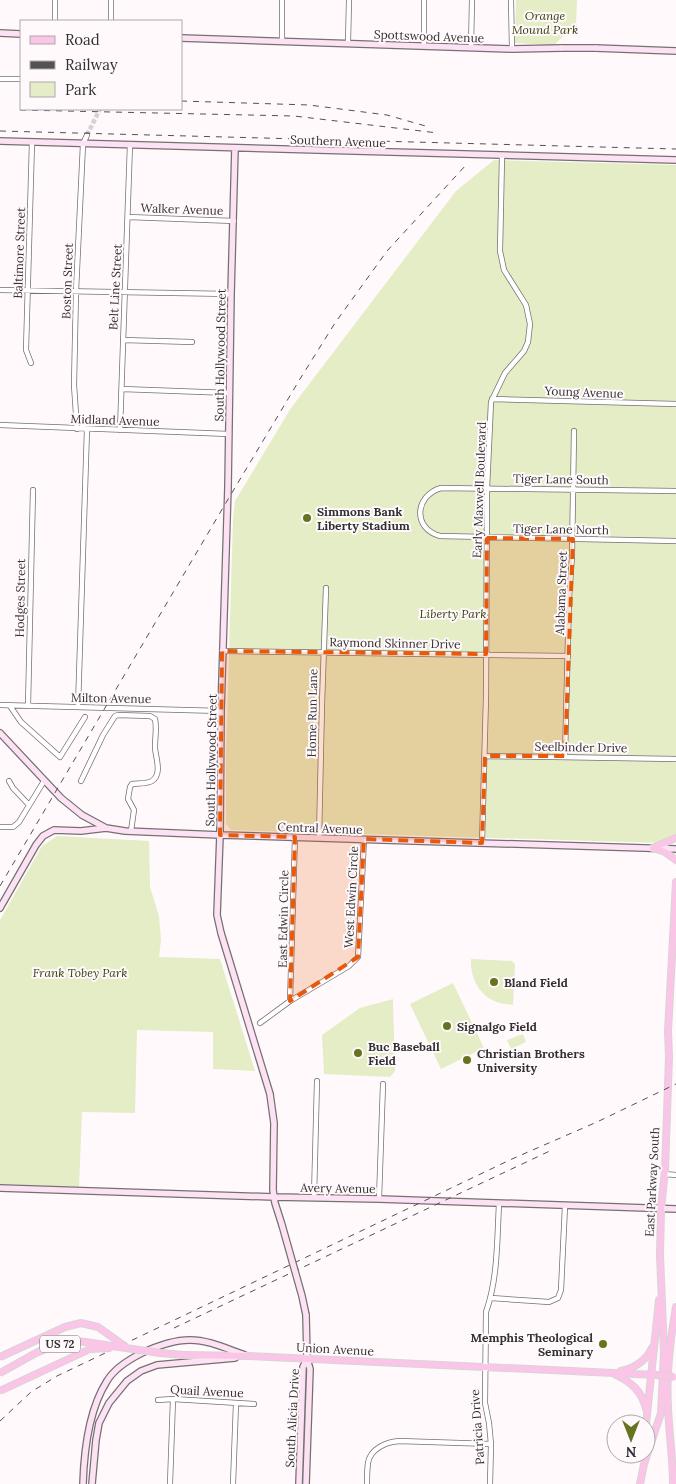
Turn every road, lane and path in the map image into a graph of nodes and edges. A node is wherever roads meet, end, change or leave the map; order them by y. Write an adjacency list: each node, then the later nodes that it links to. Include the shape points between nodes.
1 (55, 0): 8 (street)
2 (111, 0): 9 (street)
3 (282, 0): 13 (street)
4 (349, 0): 14 (street)
5 (424, 0): 15 (street)
6 (472, 0): 16 (street)
7 (511, 0): 17 (street)
8 (55, 20)
9 (110, 20)
10 (0, 33): 11 (main road)
11 (20, 34)
12 (182, 38): 13 (main road, Spottswood Avenue)
13 (282, 41): 14 (main road, Spottswood Avenue)
14 (348, 44): 15 (main road, Spottswood Avenue)
15 (424, 46): 16 (main road, Spottswood Avenue)
16 (471, 47): 17 (main road, Spottswood Avenue)
17 (512, 48): 18 (main road, Spottswood Avenue, bridge)
18 (676, 51)
19 (0, 79): 20 (street)
20 (20, 80)
21 (87, 135): 24 (street, Boston Street)
22 (0, 141): 23 (main road, Southern Avenue)
23 (32, 142): 24 (main road, Southern Avenue); 32 (street, Baltimore Street)
24 (83, 144): 25 (main road, Southern Avenue); 33 (street, Boston Street)
25 (130, 144): 26 (main road, Southern Avenue); 29 (street, Belt Line Street)
26 (235, 148): 27 (main road, Southern Avenue); 30 (main road, South Hollywood Street)
27 (502, 156): 28 (main road, Southern Avenue); 41 (street, Early Maxwell Boulevard, via 500,251 504,270 526,305 530,324 524,350)
28 (676, 160)
29 (128, 217): 30 (street, Walker Avenue); 34 (street, Belt Line Street)
30 (234, 221): 35 (main road, South Hollywood Street)
31 (0, 290): 32 (street)
32 (27, 290): 33 (street); 38 (street, Baltimore Street, via 26,350)
33 (76, 291): 34 (street); 44 (street, Boston Street, via 74,386)
34 (124, 292): 35 (street); 36 (street, Belt Line Street)
35 (231, 294): 40 (main road, South Hollywood Street)
36 (123, 340): 37 (street); 39 (street, Belt Line Street)
37 (192, 342)
38 (31, 363)
39 (122, 389): 40 (street); 46 (street, Belt Line Street)
40 (230, 393): 48 (main road, South Hollywood Street)
41 (492, 399): 42 (street, Young Avenue); 49 (street, Early Maxwell Boulevard)
42 (676, 404)
43 (0, 425): 44 (street, Midland Avenue)
44 (77, 429): 45 (street, Midland Avenue)
45 (87, 429): 46 (street, Midland Avenue); 65 (street)
46 (120, 430): 48 (street, Midland Avenue)
47 (574, 431): 51 (street, Alabama Street)
48 (229, 434): 58 (main road, South Hollywood Street)
49 (488, 488): 51 (street, Tiger Lane South); 53 (street, Tiger Lane South, via 446,488 428,494 420,512 422,522 428,530); 54 (street, Early Maxwell Boulevard)
50 (33, 490): 64 (street, Hodges Street)
51 (573, 490): 52 (street, Tiger Lane South); 55 (street, Alabama Street)
52 (676, 491)
53 (445, 537): 54 (street, Tiger Lane North)
54 (487, 538): 55 (street, Tiger Lane North); 60 (street, Early Maxwell Boulevard)
55 (573, 539): 56 (street, Tiger Lane North); 61 (street, Alabama Street)
56 (676, 541)
57 (326, 588): 59 (street, Home Run Lane)
58 (222, 650): 59 (street, Raymond Skinner Drive); 66 (main road, South Hollywood Street)
59 (323, 652): 60 (street, Raymond Skinner Drive); 81 (street, Home Run Lane)
60 (486, 654): 61 (street, Raymond Skinner Drive); 69 (street, Early Maxwell Boulevard)
61 (568, 656): 70 (street, Alabama Street)
62 (0, 705): 63 (street, Milton Avenue)
63 (10, 706): 64 (street, Milton Avenue); 67 (street, via 21,722 60,757)
64 (28, 706): 65 (street, Milton Avenue)
65 (78, 707): 66 (street, Milton Avenue)
66 (221, 711): 79 (main road, South Hollywood Street)
67 (85, 717)
68 (0, 733): 73 (main road, Central Avenue)
69 (485, 756): 70 (street, Seelbinder Drive); 84 (street, Early Maxwell Boulevard)
70 (565, 756): 71 (street, Seelbinder Drive)
71 (676, 759)
72 (9, 781): 75 (street)
73 (44, 781): 75 (street); 77 (main road, Central Avenue, via 82,814)
74 (81, 781): 78 (street, via 115,716 150,716 155,719 157,773 150,782 130,787 128,799 134,810)
75 (29, 805): 76 (street, via 19,822)
76 (0, 827)
77 (106, 828): 78 (main road, Central Avenue); 89 (main road, via 81,832 54,830 43,836)
78 (132, 831): 79 (main road, Central Avenue)
79 (220, 835): 80 (main road, Central Avenue); 97 (main road, South Hollywood Street, via 217,915 270,1094 274,1123)
80 (295, 837): 81 (main road, Central Avenue); 90 (street, East Edwin Circle)
81 (320, 838): 83 (main road, Central Avenue)
82 (676, 838): 85 (main road)
83 (364, 839): 84 (main road, Central Avenue); 90 (street, West Edwin Circle, via 358,957 349,966)
84 (482, 843): 85 (main road, Central Avenue)
85 (653, 848): 86 (main road, Central Avenue); 87 (main road)
86 (676, 850)
87 (676, 860)
88 (676, 882): 94 (main road, East Parkway South)
89 (0, 908)
90 (290, 1000): 91 (street)
91 (260, 1023)
92 (317, 1082): 98 (street)
93 (383, 1084): 99 (street)
94 (664, 1174): 95 (street); 102 (main road, East Parkway South)
95 (676, 1175)
96 (0, 1188): 97 (main road, Avery Avenue)
97 (274, 1197): 98 (main road, Avery Avenue); 111 (main road, South Hollywood Street, bridge, via 306,1315)
98 (314, 1197): 99 (main road, Avery Avenue)
99 (379, 1199): 100 (main road, Avery Avenue)
100 (499, 1204): 101 (main road, Avery Avenue); 105 (street, Patricia Drive)
101 (565, 1206): 102 (main road, Avery Avenue); 105 (street, via 558,1298 549,1302)
102 (661, 1209): 103 (main road, Avery Avenue); 104 (main road, East Parkway South)
103 (676, 1209)
104 (661, 1279): 107 (main road); 131 (main road, East Parkway South, via 665,1338 660,1413)
105 (491, 1298): 112 (street, Patricia Drive, via 486,1312)
106 (676, 1307): 138 (main road, via 670,1338 667,1405)
107 (654, 1342): 114 (main road, via 645,1359 626,1370); 115 (main road)
108 (127, 1348): 109 (main road, Union Avenue / US 72, bridge, via 160,1353); 110 (main road, bridge, via 98,1327 81,1324 65,1327); 113 (main road, Union Avenue / US 72, bridge, via 78,1341 57,1344); 117 (main road, bridge, via 90,1349)
109 (249, 1356): 111 (main road, Union Avenue / US 72); 118 (main road, via 208,1342 190,1340 162,1345 128,1361 107,1380); 121 (main road, via 157,1365 127,1381)
110 (0, 1357)
111 (307, 1359): 112 (main road, Union Avenue / US 72); 134 (main road, South Alicia Drive, via 303,1367); 135 (main road, South Alicia Drive, via 310,1369)
112 (484, 1368): 114 (main road, Union Avenue / US 72); 125 (street, Patricia Drive)
113 (0, 1373)
114 (612, 1373): 115 (main road, Union Avenue / US 72); 124 (main road, via 640,1393)
115 (654, 1375): 116 (main road, Union Avenue, bridge); 124 (main road)
116 (675, 1377)
117 (0, 1391)
118 (99, 1398): 121 (main road); 129 (main road, via 91,1419)
119 (173, 1399): 120 (street, Quail Avenue); 122 (street, Quail Avenue); 132 (street)
120 (158, 1400)
121 (109, 1403): 130 (main road, via 96,1440)
122 (236, 1403): 123 (street, Quail Avenue); 133 (street)
123 (254, 1404)
124 (647, 1412)
125 (491, 1444): 136 (street, via 388,1442 379,1447 368,1461); 137 (street, Patricia Drive)
126 (641, 1464): 131 (main road)
127 (676, 1469): 128 (main road)
128 (676, 1475): 138 (main road)
129 (83, 1482): 130 (main road)
130 (92, 1482)
131 (640, 1482)
132 (170, 1484)
133 (233, 1484)
134 (299, 1484)
135 (306, 1484)
136 (367, 1484)
137 (490, 1484)
138 (673, 1484)

